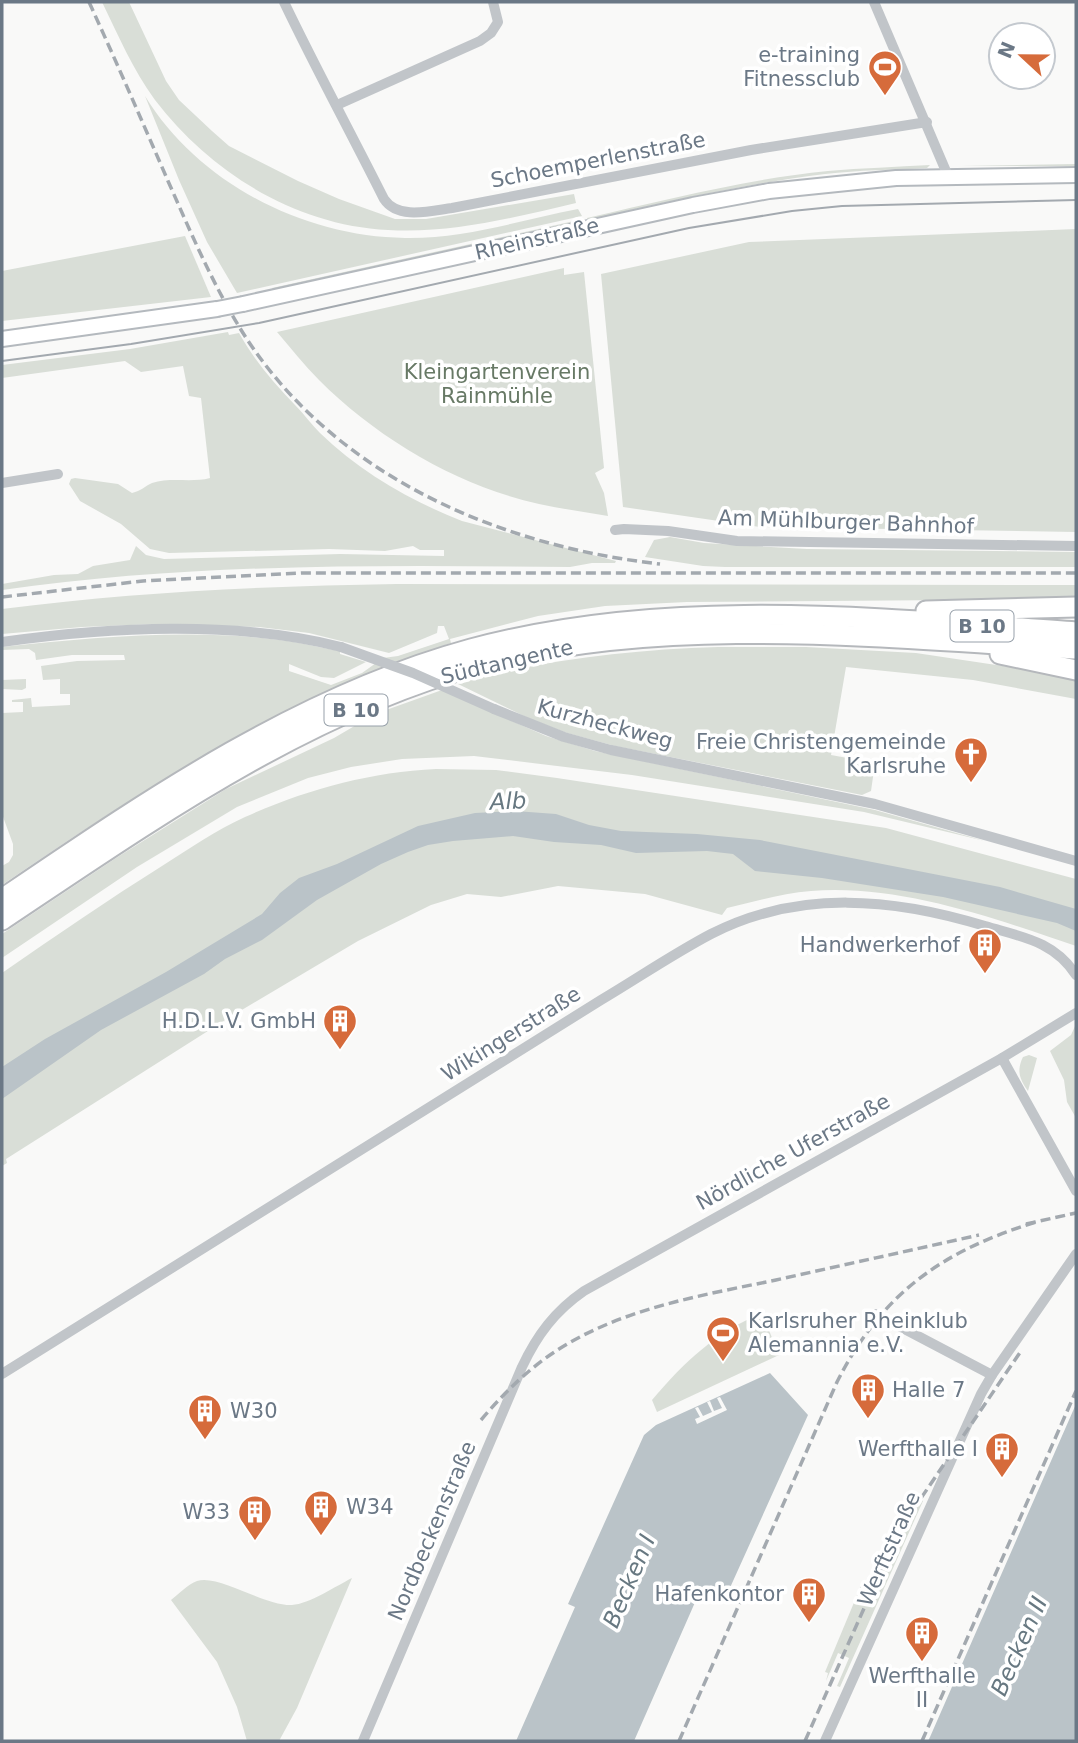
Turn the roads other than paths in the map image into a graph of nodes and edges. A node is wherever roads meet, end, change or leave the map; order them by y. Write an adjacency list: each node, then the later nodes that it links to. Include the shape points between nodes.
1 (284, 2): 4 (street, Schoemperlenstraße)
2 (493, 2): 4 (street, via 498,22 480,41)
3 (874, 2): 5 (street)
4 (337, 105): 5 (street, Schoemperlenstraße, via 384,200 401,212 452,208 751,150)
5 (927, 122): 7 (street)
6 (1076, 175): 7 (main road, Rheinstraße)
7 (948, 176): 8 (main road, Rheinstraße, bridge, via 769,191 243,304)
8 (2, 339)
9 (58, 474): 10 (street)
10 (2, 483)
11 (615, 530): 12 (street, Am Mühlburger Bahnhof, via 668,531 737,541)
12 (1076, 546)
13 (1076, 607): 14 (highway, via 927,611)
14 (887, 620): 15 (highway, Südtangente / B 10); 21 (highway, Südtangente / B 10, via 640,620 523,636 469,650 362,688 249,742 139,807)
15 (1076, 632)
16 (941, 641): 18 (highway, Südtangente / B 10); 19 (highway); 22 (highway, Südtangente / B 10, via 689,636 602,642 481,664 376,701 267,752)
17 (2, 642): 20 (street, Kurzheckweg, bridge, via 145,630 283,636 341,648 402,669 564,737 875,804)
18 (1076, 649)
19 (1076, 670)
20 (1076, 861)
21 (2, 899)
22 (2, 920)
23 (1076, 975): 30 (street, Wikingerstraße, via 1064,958 1047,946 920,908 833,901 785,908 742,922 689,947 601,1000)
24 (1076, 1013): 25 (street, Nördliche Uferstraße)
25 (1002, 1058): 26 (street); 29 (street, Nördliche Uferstraße, via 584,1291 558,1311)
26 (1076, 1191)
27 (1076, 1254): 31 (street, Werftstraße)
28 (876, 1314): 31 (street)
29 (538, 1336): 32 (street, Nordbeckenstraße)
30 (2, 1374)
31 (992, 1374): 33 (street, Werftstraße)
32 (363, 1741)
33 (825, 1741)

